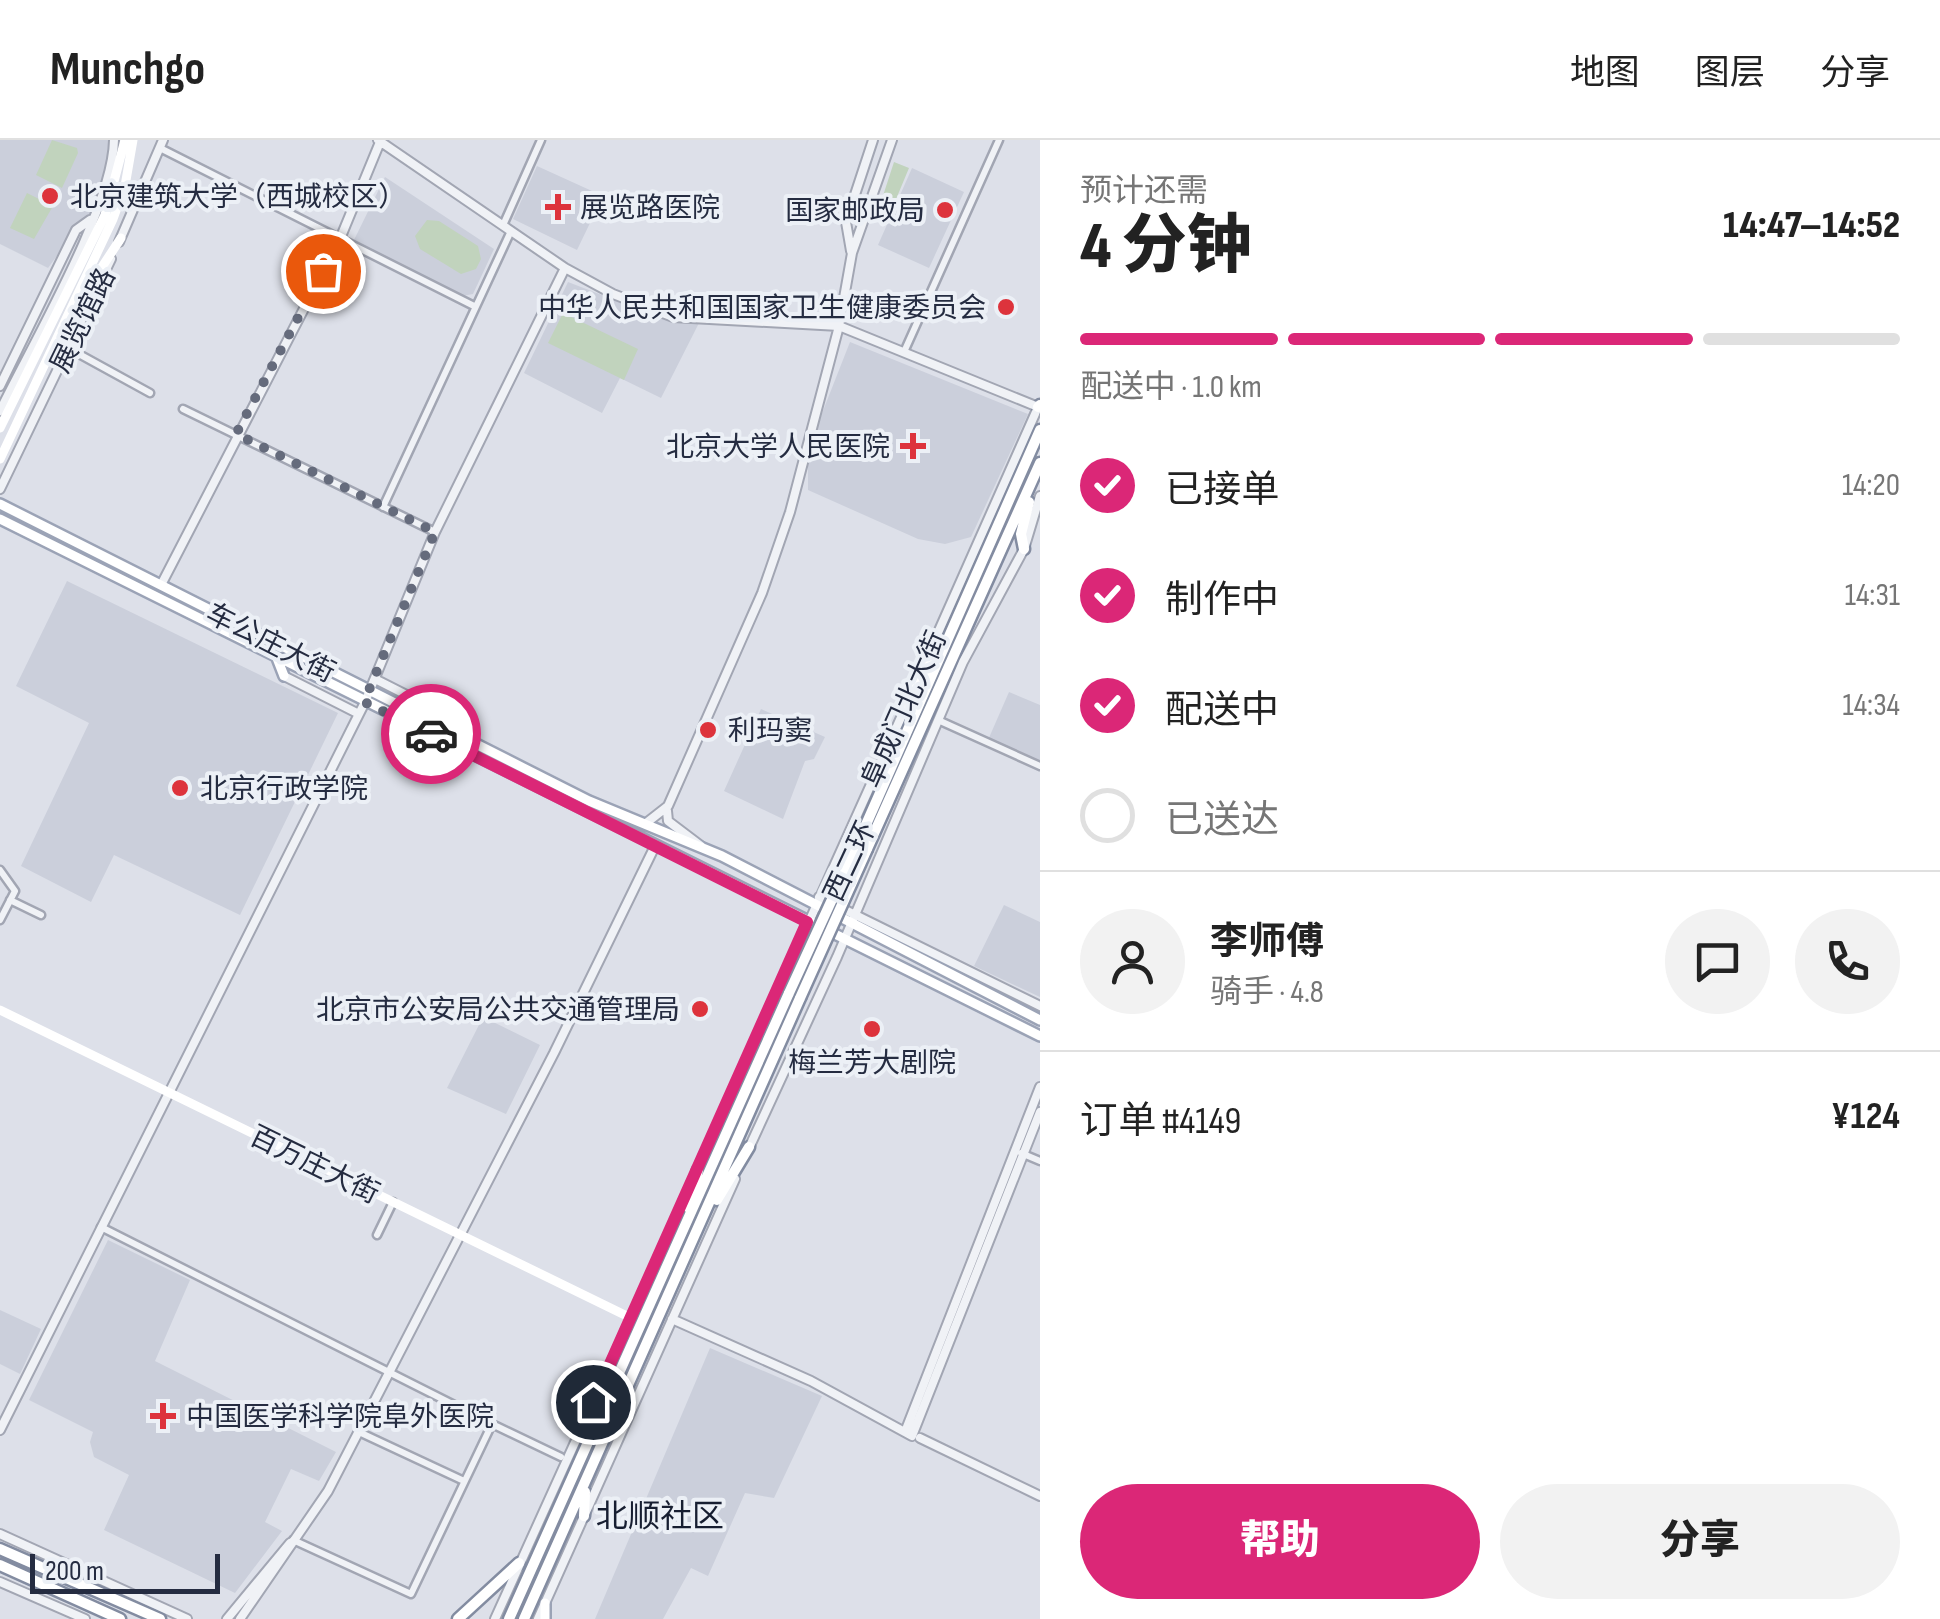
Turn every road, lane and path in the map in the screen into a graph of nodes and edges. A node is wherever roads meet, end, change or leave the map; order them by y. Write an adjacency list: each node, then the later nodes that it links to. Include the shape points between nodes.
1 (114, 140): 10 (street, 展览馆路)
2 (125, 140): 27 (main road, 展览馆路, via 105,215)
3 (133, 140): 18 (main road, 展览馆路, via 113,219)
4 (541, 140): 11 (street)
5 (874, 140): 14 (street, via 846,222)
6 (892, 140): 14 (street)
7 (999, 140): 21 (street)
8 (379, 141): 11 (street); 13 (street)
9 (162, 143): 12 (street, 展览馆路); 13 (street)
10 (94, 217): 20 (street, 展览馆路); 22 (street, 展览馆路, via 76,230)
11 (508, 227): 15 (street); 16 (street)
12 (121, 238): 18 (main road); 19 (street, 展览馆路)
13 (340, 239): 16 (street); 29 (street)
14 (852, 254): 17 (street)
15 (566, 268): 17 (street, via 673,318); 38 (street)
16 (474, 306): 36 (street)
17 (838, 326): 21 (street); 52 (street, via 762,593)
18 (59, 334): 30 (main road, 展览馆路)
19 (68, 348): 23 (street); 33 (street, 展览馆路)
20 (29, 351): 22 (street); 26 (street, 展览馆路)
21 (904, 352): 24 (street)
22 (0, 386)
23 (150, 393)
24 (1039, 404): 45 (street, 阜成门北大街)
25 (183, 409): 29 (street)
26 (0, 411)
27 (0, 428)
28 (1040, 430): 41 (highway, 西二环)
29 (236, 434): 36 (street); 40 (street)
30 (0, 459)
31 (1040, 463): 32 (highway, 西二环)
32 (1032, 480): 39 (highway); 56 (highway, 西二环)
33 (0, 490)
34 (1040, 496): 39 (street, 阜成门北大街)
35 (0, 504): 40 (main road, 车公庄大街)
36 (383, 507): 38 (street)
37 (0, 518): 42 (main road, 车公庄大街)
38 (435, 532): 44 (street)
39 (1024, 549): 49 (street, 阜成门北大街)
40 (161, 585): 46 (main road, 车公庄大街)
41 (952, 631): 45 (highway); 56 (highway, 西二环)
42 (277, 658): 43 (main road); 46 (main road, 车公庄大街)
43 (284, 676): 47 (street)
44 (375, 679): 46 (street); 48 (street)
45 (912, 694): 59 (street, 阜成门北大街)
46 (367, 697): 47 (street); 50 (main road, 车公庄大街); 54 (main road, 车公庄大街)
47 (358, 714): 70 (street)
48 (452, 718): 50 (main road)
49 (938, 720): 51 (street); 62 (street, 阜成门北大街)
50 (464, 740): 53 (main road, 车公庄大街)
51 (1040, 766)
52 (668, 806): 53 (street); 55 (street, via 668,821)
53 (642, 826): 55 (main road, 车公庄大街)
54 (655, 846): 63 (main road, 车公庄大街); 78 (street)
55 (701, 846): 59 (main road, 车公庄大街)
56 (862, 847): 80 (highway, 西二环, bridge); 80 (highway, 西二环, bridge, via 788,993)
57 (0, 870): 58 (street, via 14,890)
58 (10, 900): 60 (street); 61 (street)
59 (817, 901): 62 (main road, 车公庄大街); 63 (street, 阜成门北大街)
60 (41, 915)
61 (0, 918)
62 (853, 920): 64 (street, 阜成门北大街); 65 (street); 67 (main road, 车公庄大街)
63 (807, 922): 64 (main road, 车公庄大街); 75 (street, 阜成门北大街)
64 (844, 940): 68 (main road, 车公庄大街); 72 (street, 阜成门北大街)
65 (1040, 1006)
66 (0, 1010): 70 (main road, 百万庄大街)
67 (1040, 1020)
68 (1040, 1036)
69 (1040, 1088): 73 (street)
70 (168, 1091): 76 (main road, 百万庄大街); 77 (street)
71 (1040, 1112): 73 (street)
72 (749, 1147): 80 (highway); 82 (street, 阜成门北大街)
73 (1019, 1153): 74 (street); 89 (street)
74 (1040, 1161)
75 (698, 1170): 80 (highway); 81 (street, 阜成门北大街)
76 (393, 1202): 78 (main road, 百万庄大街); 79 (street)
77 (101, 1227): 83 (street); 87 (street)
78 (458, 1234): 81 (main road, 百万庄大街); 83 (street)
79 (377, 1235)
80 (688, 1238): 84 (highway, 西二环); 92 (highway, 西二环)
81 (631, 1318): 85 (street, 阜成门北大街)
82 (672, 1319): 89 (street, via 811,1380); 94 (street, 阜成门北大街)
83 (390, 1369): 86 (street); 88 (street)
84 (620, 1373): 85 (highway); 110 (highway, 西二环)
85 (593, 1402): 98 (street, 阜成门北大街)
86 (492, 1424): 90 (street); 91 (street)
87 (0, 1430)
88 (359, 1432): 91 (street); 96 (street)
89 (912, 1436): 93 (street)
90 (561, 1457)
91 (464, 1481): 96 (street, via 411,1594)
92 (586, 1484): 94 (highway); 111 (highway, 西二环)
93 (1040, 1496)
94 (584, 1516): 101 (street, 阜成门北大街)
95 (0, 1534): 105 (street)
96 (293, 1540): 106 (street); 107 (street)
97 (0, 1549): 104 (highway)
98 (519, 1563): 108 (highway); 109 (street, 阜成门北大街)
99 (0, 1565): 103 (highway)
100 (0, 1582): 102 (street)
101 (545, 1603): 112 (main road)
102 (85, 1619)
103 (120, 1619)
104 (160, 1619)
105 (187, 1619)
106 (227, 1619)
107 (240, 1619)
108 (458, 1619)
109 (495, 1619)
110 (509, 1619)
111 (524, 1619)
112 (541, 1619)

